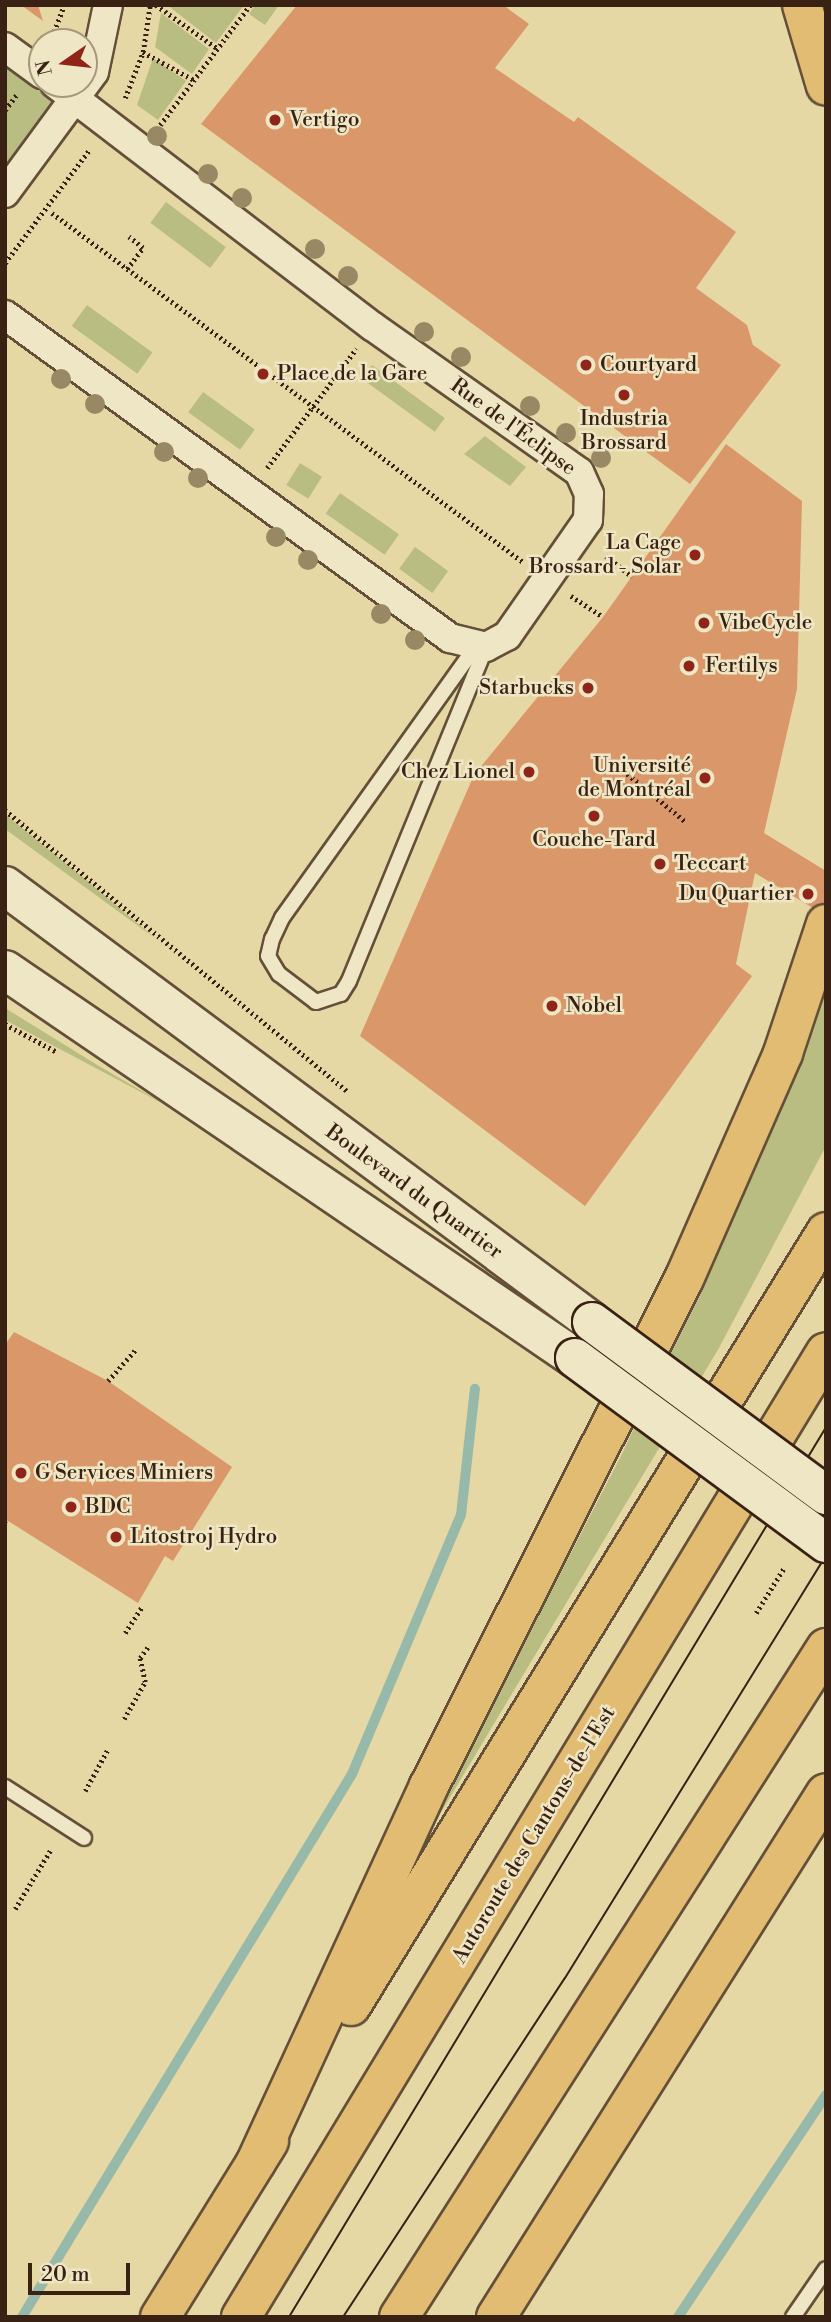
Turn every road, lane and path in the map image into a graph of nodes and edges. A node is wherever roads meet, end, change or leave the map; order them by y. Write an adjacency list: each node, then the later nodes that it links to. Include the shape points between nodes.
1 (64, 5): 7 (path)
2 (108, 5): 11 (street)
3 (150, 5): 10 (path)
4 (156, 5): 9 (path)
5 (250, 5): 9 (path)
6 (802, 5): 14 (highway)
7 (55, 28)
8 (5, 47): 12 (street)
9 (217, 48): 13 (path)
10 (143, 52): 13 (path); 15 (path)
11 (98, 53)
12 (28, 64)
13 (194, 80): 18 (path)
14 (826, 86)
15 (130, 88)
16 (62, 98): 20 (street)
17 (74, 98): 34 (street, Rue de l'Éclipse, via 372,326 579,472 589,494 589,520 507,636)
18 (160, 126)
19 (83, 158): 23 (path)
20 (5, 193)
21 (52, 213): 24 (path)
22 (129, 237): 24 (path, via 144,248)
23 (6, 262)
24 (127, 269): 27 (path)
25 (5, 315): 34 (street, via 450,638)
26 (357, 347): 27 (path)
27 (312, 407): 28 (path); 30 (path)
28 (258, 480)
29 (606, 556): 31 (path)
30 (529, 567)
31 (632, 576)
32 (575, 600): 33 (path)
33 (603, 617)
34 (481, 646): 34 (lane, via 282,918 272,939 268,956 279,974 316,1002 341,993 349,981)
35 (619, 767): 37 (path)
36 (5, 810): 41 (path, Boulevard du Quartier)
37 (686, 822)
38 (5, 886): 46 (main road, Boulevard du Quartier, bridge)
39 (826, 924): 62 (highway, via 783,1053 690,1267 429,1786)
40 (5, 970): 47 (main road, Boulevard du Quartier, bridge, via 575,1359)
41 (356, 1099)
42 (826, 1232): 62 (highway)
43 (136, 1349): 45 (path)
44 (826, 1352): 65 (highway, Autoroute des Cantons-de-l'Est)
45 (108, 1381)
46 (826, 1495)
47 (826, 1543)
48 (784, 1568): 50 (path)
49 (141, 1608): 51 (path)
50 (756, 1613)
51 (125, 1633)
52 (148, 1647): 54 (path, via 140,1658 145,1682)
53 (826, 1648): 66 (highway)
54 (124, 1719)
55 (108, 1749): 57 (path)
56 (5, 1787): 59 (lane)
57 (85, 1791)
58 (826, 1793): 67 (highway)
59 (83, 1839)
60 (50, 1851): 61 (path)
61 (15, 1909)
62 (256, 2162): 64 (highway)
63 (826, 2269): 68 (lane)
64 (160, 2317)
65 (241, 2317)
66 (399, 2317)
67 (496, 2317)
68 (793, 2317)

